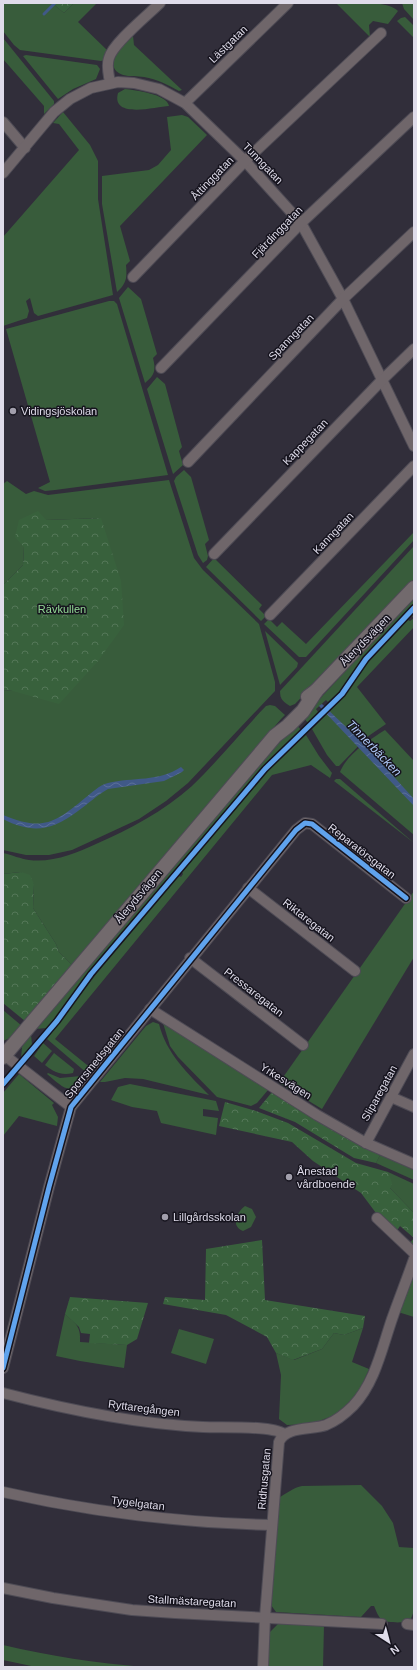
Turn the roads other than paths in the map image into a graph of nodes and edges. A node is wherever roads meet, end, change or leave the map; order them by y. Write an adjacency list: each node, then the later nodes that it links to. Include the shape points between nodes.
1 (160, 3): 4 (street, via 111,54 108,65)
2 (288, 3): 5 (street, Lästgatan)
3 (380, 33): 9 (street, Åttinggatan)
4 (110, 83): 5 (street, Tunngatan, via 149,86); 8 (street, Tunngatan, via 90,88 65,102)
5 (185, 103): 9 (street, Tunngatan)
6 (414, 117): 11 (street, Fjärdinggatan)
7 (3, 122): 8 (street)
8 (25, 148): 10 (street, Tunngatan)
9 (245, 161): 11 (street, Tunngatan); 13 (street, Åttinggatan)
10 (3, 173)
11 (301, 223): 14 (street, Tunngatan); 16 (street, Fjärdinggatan)
12 (414, 232): 14 (street, Spanngatan)
13 (133, 278)
14 (343, 299): 17 (street, Tunngatan); 19 (street, Spanngatan)
15 (414, 349): 17 (street, Kappegatan)
16 (161, 368)
17 (382, 380): 18 (street, Tunngatan); 21 (street, Kappegatan)
18 (414, 446)
19 (188, 462)
20 (414, 466): 23 (street, Kanngatan)
21 (214, 554)
22 (414, 588): 32 (main road, Ålerydsvägen, via 316,691 295,708 275,736)
23 (270, 616)
24 (305, 823): 25 (street, Sporrsmedsgatan, via 296,830); 26 (street, Reparatörsgatan, via 312,824)
25 (248, 888): 27 (street, Sporrsmedsgatan); 28 (street, Riktaregatan)
26 (406, 898)
27 (190, 958): 29 (street, Sporrsmedsgatan); 30 (street, Pressaregatan)
28 (355, 971)
29 (150, 1009): 34 (street, Sporrsmedsgatan); 36 (street, Yrkesvägen, via 288,1097)
30 (303, 1045)
31 (414, 1054): 33 (street, Sliparegatan)
32 (4, 1055): 34 (street)
33 (391, 1096): 35 (street); 36 (street, Sliparegatan)
34 (71, 1107): 41 (street, Sporrsmedsgatan, via 48,1187)
35 (414, 1108)
36 (366, 1143): 37 (street, Yrkesvägen)
37 (414, 1164)
38 (377, 1218): 39 (street)
39 (414, 1253)
40 (414, 1259): 43 (street, via 371,1379 360,1398 346,1412 328,1424)
41 (3, 1368)
42 (3, 1393): 43 (street, Ryttaregången, via 126,1419 202,1427 272,1430)
43 (284, 1434): 45 (street, Ridhusgatan, via 278,1446)
44 (3, 1492): 45 (street, Tygelgatan, via 47,1502 143,1517)
45 (272, 1525): 47 (street, Ridhusgatan)
46 (3, 1588): 47 (street, Stallmästaregatan, via 132,1610)
47 (265, 1617): 48 (street, Stallmästaregatan); 49 (street, Ridhusgatan)
48 (382, 1624)
49 (263, 1667)

